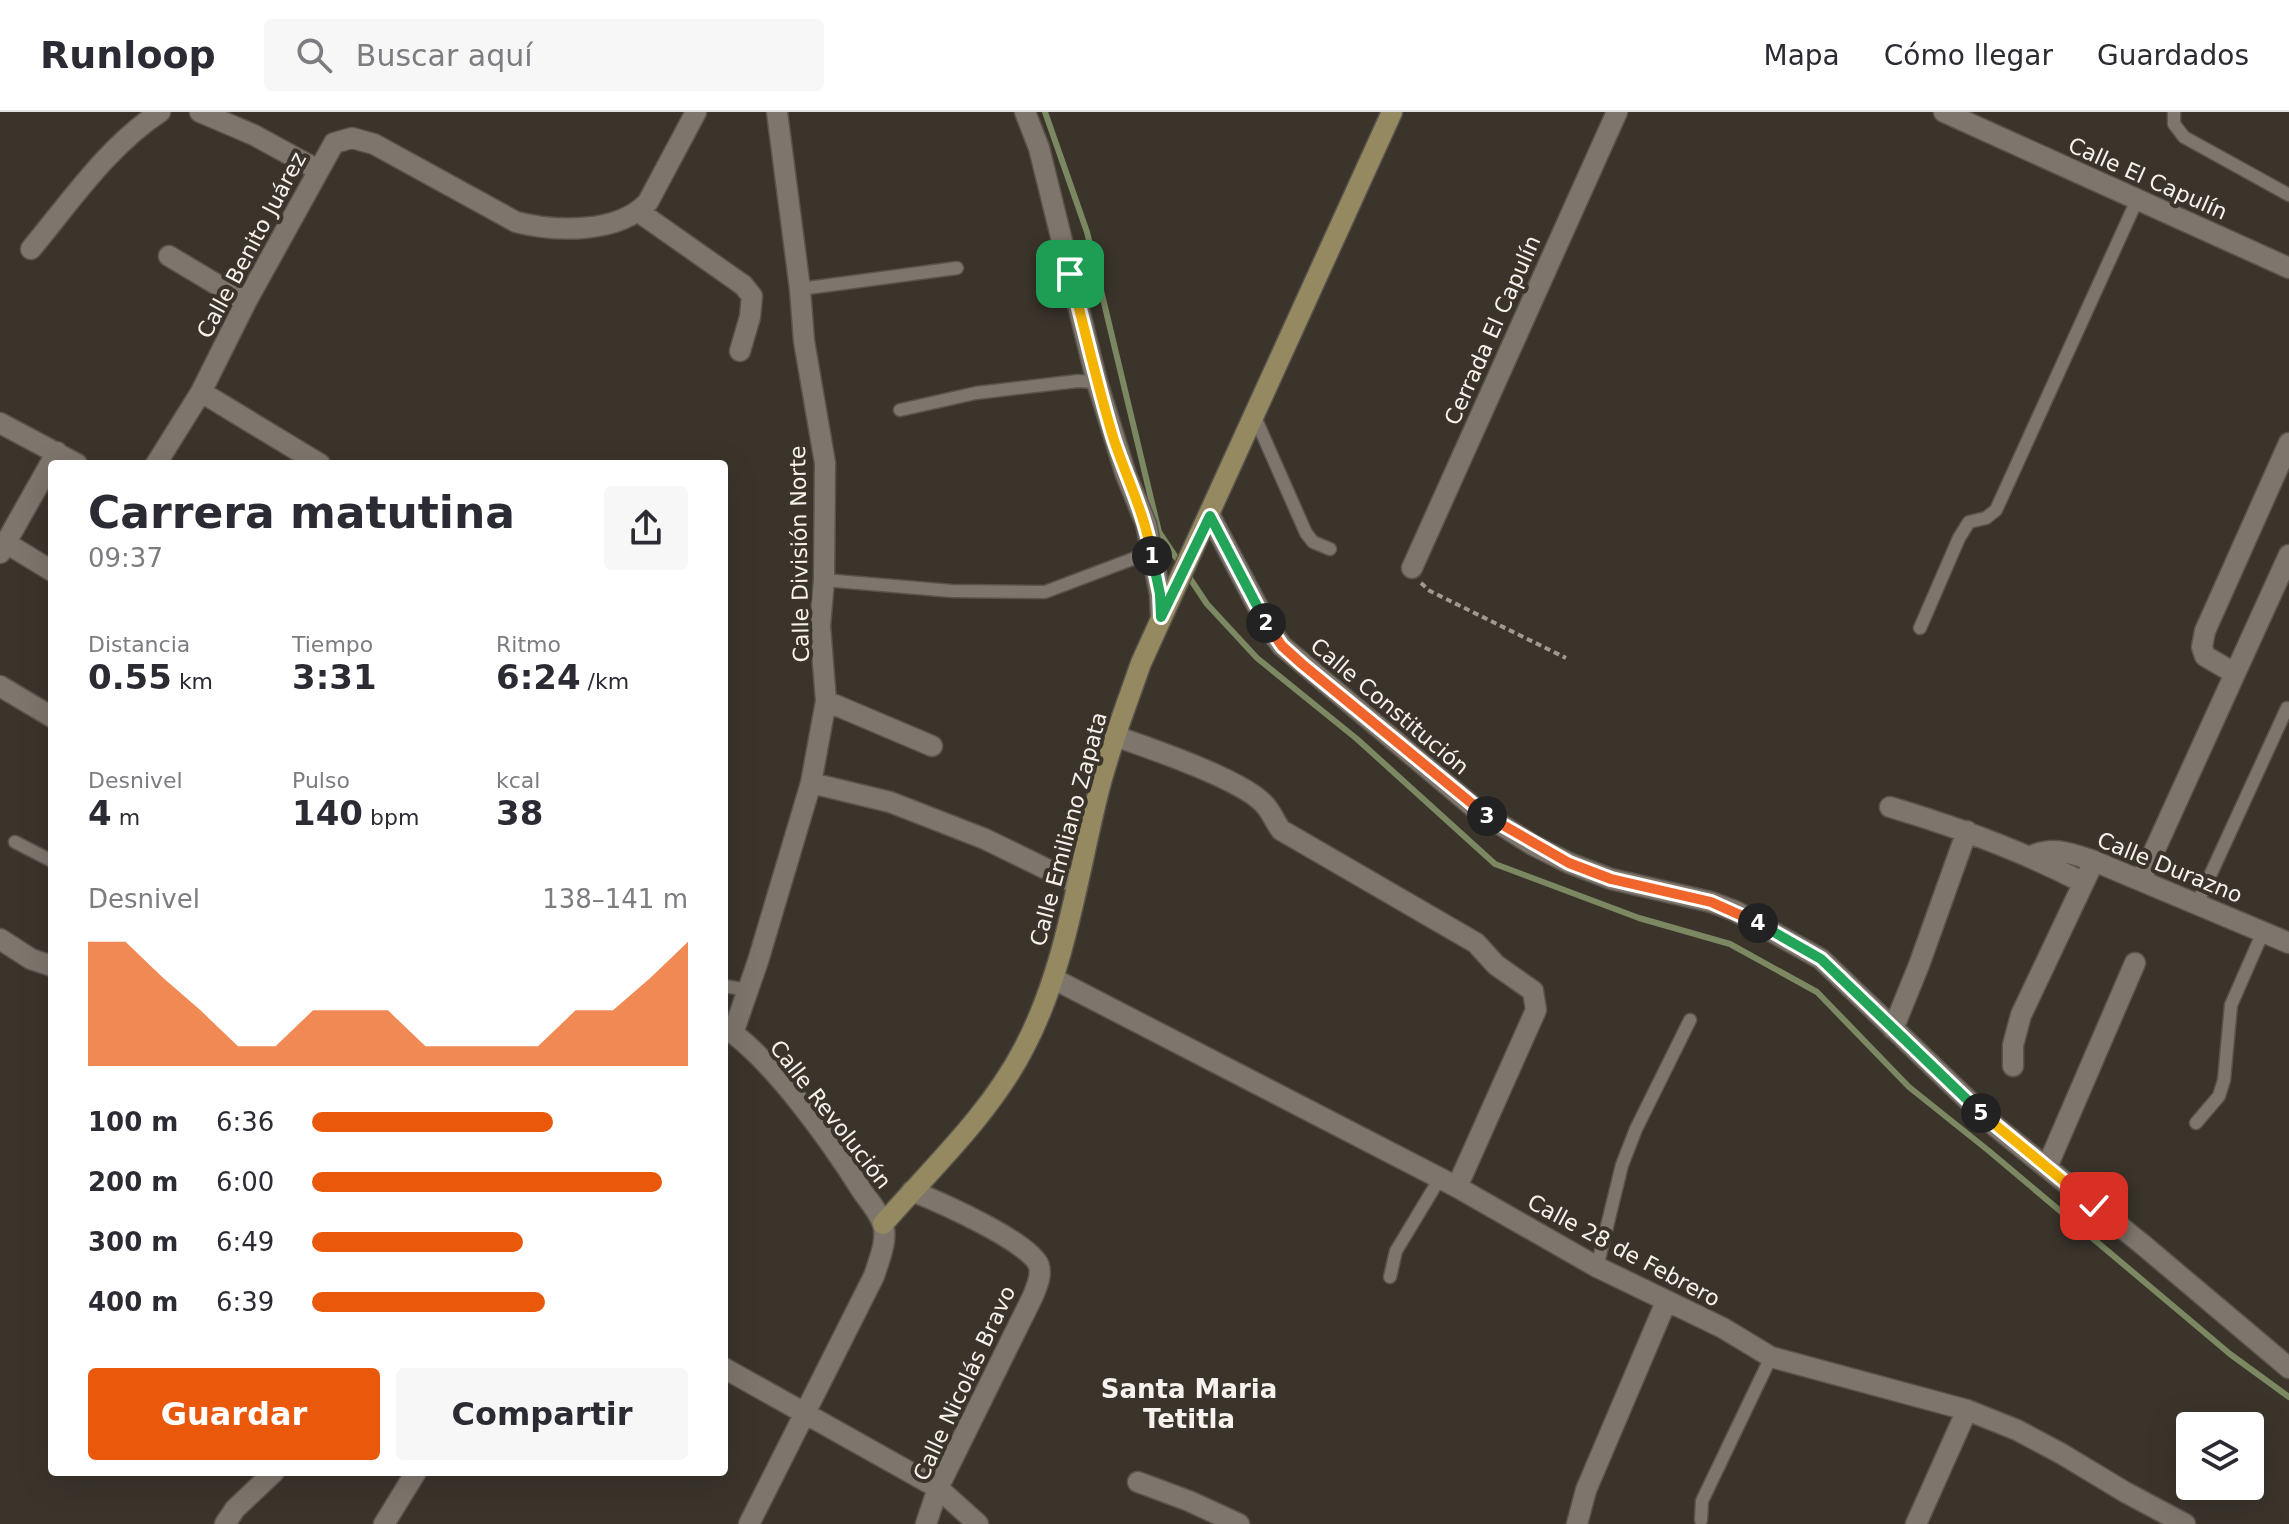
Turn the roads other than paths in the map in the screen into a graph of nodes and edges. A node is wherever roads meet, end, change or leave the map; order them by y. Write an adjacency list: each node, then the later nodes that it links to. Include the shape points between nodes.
1 (160, 112): 15 (street, via 117,146)
2 (200, 112): 10 (street)
3 (696, 112): 14 (street)
4 (777, 112): 19 (street, Calle División Norte)
5 (1025, 112): 22 (street, via 1039,148)
6 (1392, 112): 25 (street, Calle Emiliano Zapata)
7 (1617, 112): 39 (street, Cerrada El Capulín)
8 (1944, 112): 13 (street, Calle El Capulín)
9 (2174, 112): 12 (lane, via 2174,124 2184,137)
10 (229, 117): 11 (street)
11 (318, 170): 14 (street, Calle Benito Juárez, via 334,143 361,139 516,222 541,228 599,226); 20 (street, Calle Benito Juárez)
12 (2289, 195)
13 (2137, 200): 18 (street, Calle El Capulín); 43 (lane, via 1996,510 1969,522)
14 (639, 212): 21 (street, via 752,296)
15 (31, 249)
16 (169, 256): 20 (street)
17 (957, 268): 19 (lane)
18 (2289, 268)
19 (800, 289): 41 (street, Calle División Norte, via 825,463)
20 (246, 302): 23 (street, Calle Benito Juárez)
21 (740, 351)
22 (1097, 382): 24 (lane, via 976,393); 37 (street)
23 (201, 392): 31 (street, Calle Benito Juárez); 32 (street)
24 (900, 410)
25 (1254, 415): 34 (street, Calle Emiliano Zapata); 36 (lane, via 1306,533)
26 (0, 423): 28 (street)
27 (2289, 443): 44 (street, via 2205,631 2205,656)
28 (57, 452): 29 (street); 30 (street)
29 (52, 460)
30 (70, 460)
31 (158, 460)
32 (313, 460)
33 (48, 468): 35 (street)
34 (1206, 526): 42 (street, Calle Emiliano Zapata); 71 (street, Calle Constitución, via 1282,646 1476,809 1569,863 1611,879 1711,902 1760,924 1821,959)
35 (3, 548): 40 (street)
36 (1330, 549)
37 (1151, 552): 41 (lane, via 1045,592 952,591); 42 (street)
38 (2289, 555): 44 (street)
39 (1412, 568)
40 (48, 569)
41 (824, 580): 46 (street, Calle División Norte, via 820,626)
42 (1161, 617): 49 (street, Calle Emiliano Zapata)
43 (1920, 628)
44 (2234, 673): 58 (street)
45 (0, 686): 48 (street)
46 (826, 701): 50 (street); 51 (street, Calle División Norte)
47 (2287, 708): 61 (lane)
48 (48, 715)
49 (1115, 736): 60 (street, Calle Emiliano Zapata); 76 (street, via 1253,794 1281,830 1476,943 1533,991 1536,1010)
50 (932, 746)
51 (811, 783): 60 (street, via 890,802 985,839); 69 (street, Calle División Norte)
52 (1890, 807): 53 (street, Calle Durazno)
53 (1967, 831): 55 (street, Calle Durazno); 71 (street)
54 (15, 842): 56 (lane)
55 (2031, 856): 57 (street, Calle Durazno, via 2061,850); 59 (street, Calle Durazno)
56 (48, 859)
57 (2094, 861): 58 (street, Calle Durazno); 59 (street)
58 (2141, 880): 61 (street, Calle Durazno)
59 (2082, 882): 73 (street, via 2021,1015)
60 (1077, 884): 67 (street, Calle Emiliano Zapata)
61 (2197, 904): 62 (street, Calle Durazno)
62 (2263, 932): 64 (street, Calle Durazno); 74 (lane, via 2231,1005 2219,1096)
63 (0, 939): 66 (street)
64 (2289, 943)
65 (2135, 963): 75 (street)
66 (48, 965)
67 (1054, 979): 76 (street, Calle 28 de Febrero); 77 (street, Calle Emiliano Zapata, via 1004,1083)
68 (728, 987): 69 (lane)
69 (748, 990): 72 (street, Calle División Norte)
70 (1690, 1020): 79 (lane, via 1622,1165)
71 (1893, 1029): 75 (street, Calle Constitución, via 1995,1126)
72 (729, 1030): 78 (street, Calle Revolución, via 759,1056 814,1123)
73 (2013, 1066)
74 (2196, 1123)
75 (2047, 1167): 83 (street, Calle Constitución)
76 (1449, 1183): 79 (street, Calle 28 de Febrero); 80 (lane, via 1396,1251)
77 (912, 1191): 78 (street, Calle Emiliano Zapata); 90 (street, Calle Nicolás Bravo, via 1030,1254 1040,1274)
78 (883, 1224): 86 (street, Calle Revolución, via 874,1276)
79 (1597, 1267): 81 (street, Calle 28 de Febrero)
80 (1390, 1277)
81 (1666, 1302): 82 (street, Calle 28 de Febrero); 99 (street, via 1586,1490)
82 (1771, 1357): 85 (street, Calle 28 de Febrero); 91 (lane, via 1702,1501)
83 (2289, 1368)
84 (728, 1370): 86 (street)
85 (1967, 1410): 92 (street, Calle 28 de Febrero, via 2017,1430); 100 (street)
86 (807, 1414): 90 (street); 95 (street, Calle Revolución)
87 (270, 1476): 93 (street)
88 (414, 1476): 94 (street)
89 (1138, 1482): 98 (street)
90 (938, 1488): 96 (street, Calle Nicolás Bravo); 97 (street)
91 (1701, 1520)
92 (2182, 1523)
93 (225, 1524)
94 (384, 1524)
95 (749, 1524)
96 (926, 1524)
97 (978, 1524)
98 (1239, 1524)
99 (1577, 1524)
100 (1916, 1524)

